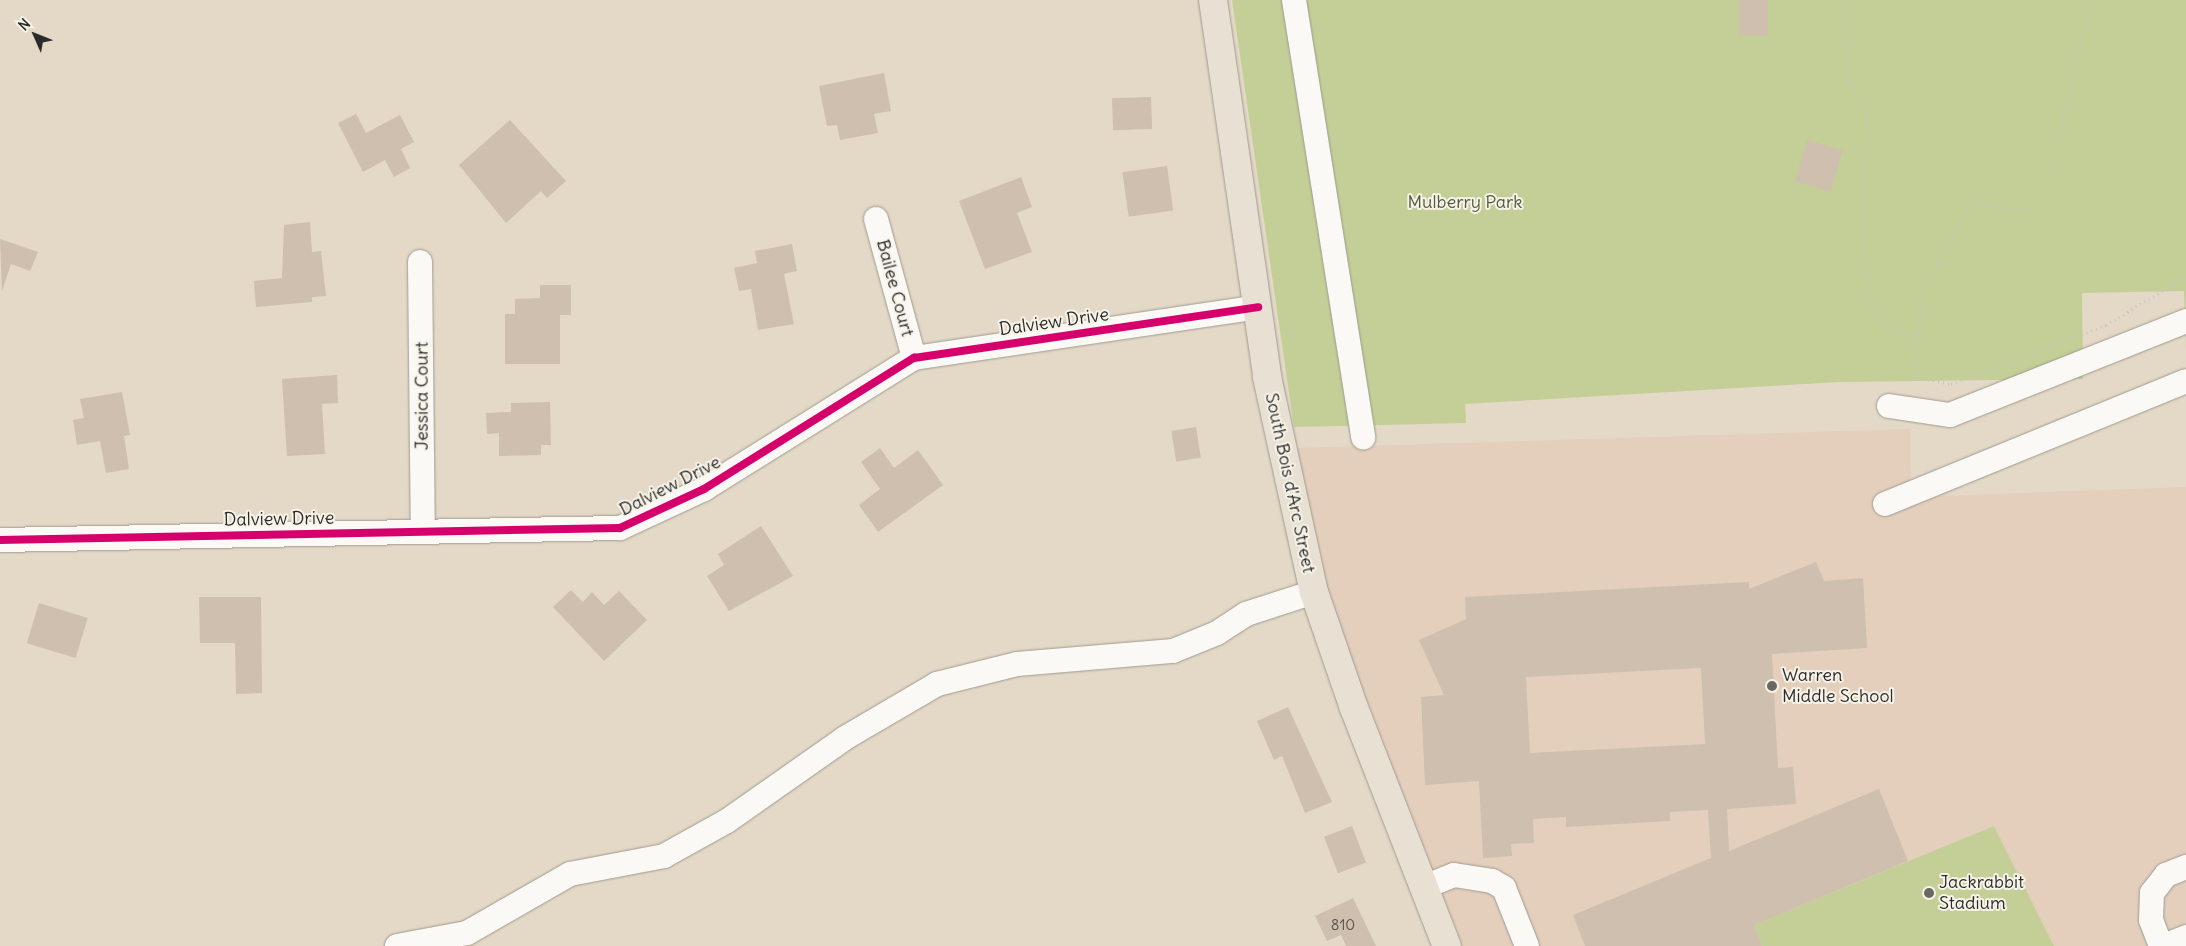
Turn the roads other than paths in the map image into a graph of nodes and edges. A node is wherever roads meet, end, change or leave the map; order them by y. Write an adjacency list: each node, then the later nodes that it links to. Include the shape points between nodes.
1 (1213, 0): 5 (main road, South Bois d'Arc Street)
2 (1294, 0): 10 (street)
3 (876, 219): 7 (street, Bailee Court)
4 (420, 262): 12 (street, Jessica Court)
5 (1258, 307): 7 (street, Dalview Drive); 14 (main road, South Bois d'Arc Street, via 1267,377)
6 (2186, 321): 9 (street, via 1950,415)
7 (914, 358): 12 (street, Dalview Drive, via 704,489 620,528)
8 (2186, 381): 11 (street)
9 (1889, 406)
10 (1362, 438)
11 (1885, 504)
12 (423, 530): 13 (street, Dalview Drive)
13 (0, 540)
14 (1314, 592): 16 (main road, South Bois d'Arc Street); 18 (street, via 1246,614 1217,633 1172,651 1017,664 937,684 845,738 727,821 664,856 570,874 467,933)
15 (2186, 867): 21 (street, via 2166,875 2152,893 2151,920)
16 (1424, 887): 19 (main road, South Bois d'Arc Street); 20 (street, via 1454,875 1492,881 1504,888)
17 (2186, 937): 21 (street)
18 (396, 946)
19 (1447, 946)
20 (1527, 946)
21 (2162, 946)

